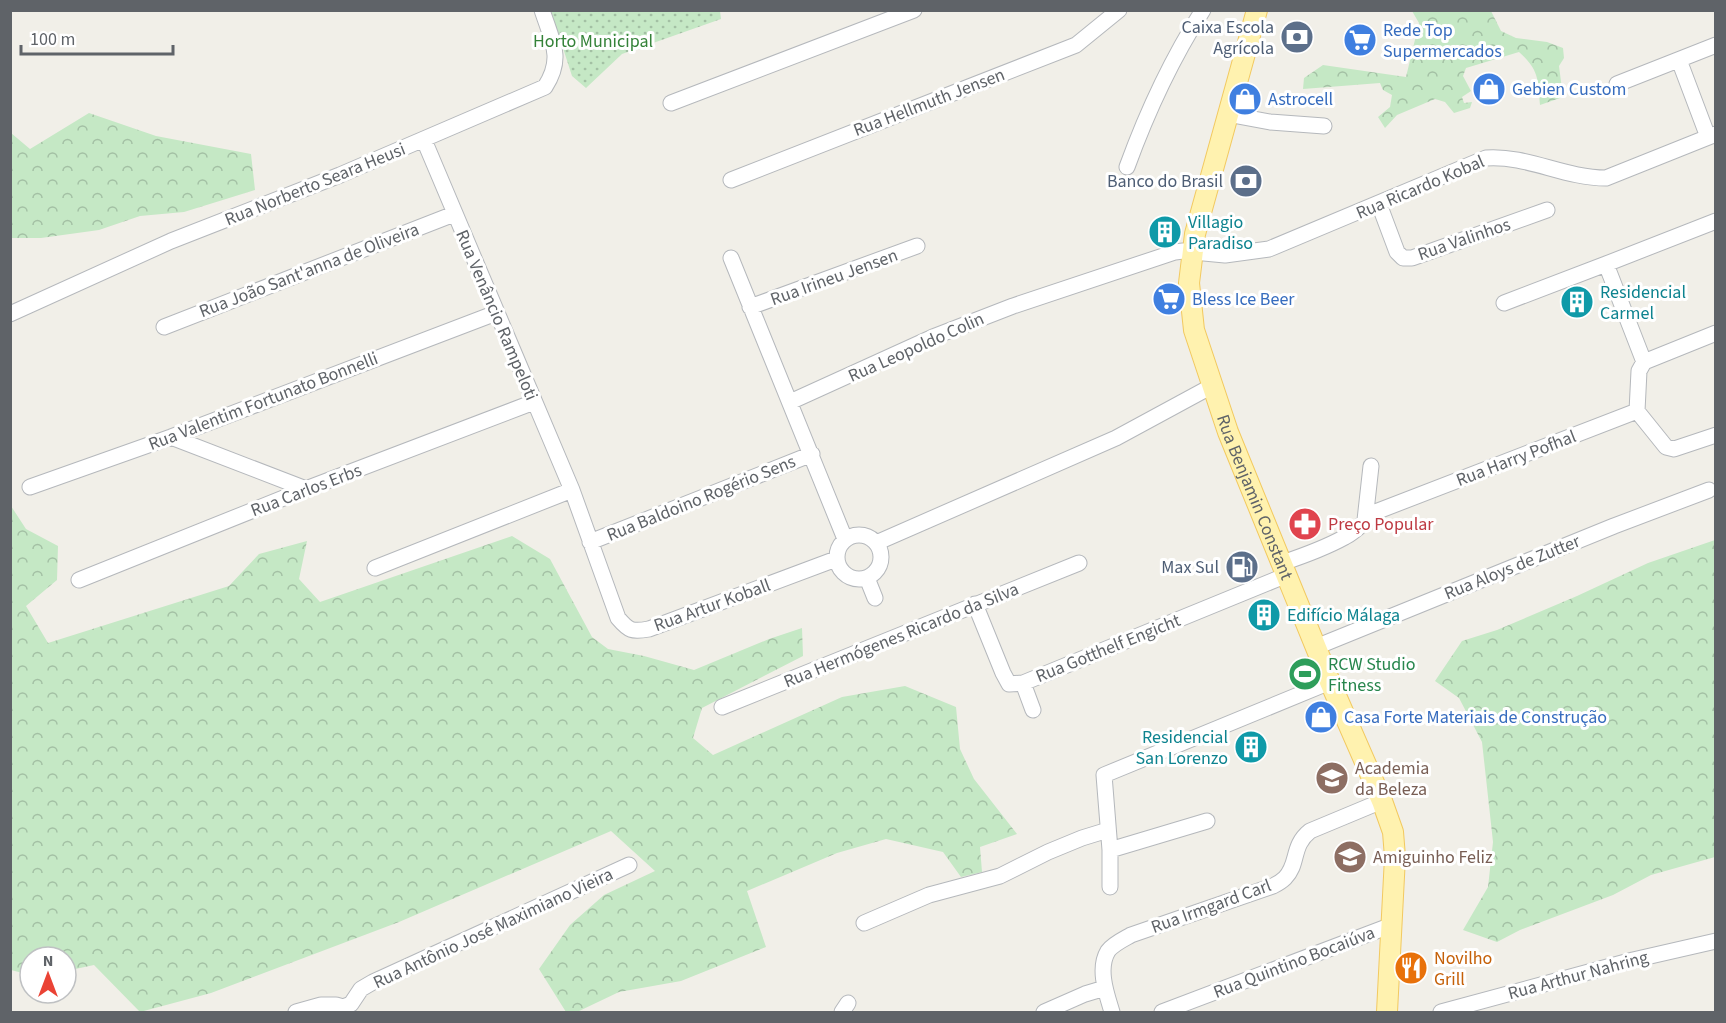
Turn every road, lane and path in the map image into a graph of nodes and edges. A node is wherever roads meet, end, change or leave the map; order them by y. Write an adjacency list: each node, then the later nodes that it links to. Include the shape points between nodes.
1 (542, 10): 13 (street, Rua Norberto Seara Heusi, via 556,62 545,87)
2 (914, 10): 9 (street)
3 (1119, 10): 15 (street, Rua Hellmuth Jensen, via 1076,45)
4 (1203, 10): 14 (street, via 1147,111)
5 (1257, 10): 10 (main road, Rua Benjamin Constant)
6 (1716, 45): 7 (street)
7 (1679, 60): 8 (street); 12 (street)
8 (1617, 84)
9 (671, 103)
10 (1227, 114): 11 (street); 21 (main road, Rua Benjamin Constant)
11 (1324, 126)
12 (1712, 135): 16 (street, Rua Ricardo Kobal, via 1606,178 1588,178 1512,159 1486,158)
13 (424, 140): 18 (street, Rua Venâncio Rampeloti); 27 (street, Rua Norberto Seara Heusi, via 171,241)
14 (1127, 167)
15 (731, 180)
16 (1379, 204): 17 (street, Rua Valinhos, via 1397,252 1403,258); 21 (street, Rua Ricardo Kobal, via 1269,249 1225,255)
17 (1547, 210)
18 (454, 214): 26 (street, Rua Venâncio Rampeloti); 28 (street, Rua João Sant'anna de Oliveira)
19 (1716, 221): 23 (street)
20 (917, 246): 25 (street, Rua Irineu Jensen)
21 (1192, 252): 31 (main road, Rua Benjamin Constant, via 1189,283 1194,330); 33 (street, Rua Leopoldo Colin, via 1174,252 1013,306 933,337)
22 (731, 258): 25 (street)
23 (1606, 264): 24 (street); 30 (street)
24 (1504, 303)
25 (750, 307): 33 (street)
26 (496, 313): 32 (street, Rua Venâncio Rampeloti); 36 (street, Rua Valentim Fortunato Bonnelli)
27 (10, 315)
28 (164, 327)
29 (1716, 333): 30 (street)
30 (1644, 362): 34 (street, via 1639,371)
31 (1212, 386): 46 (street, via 1116,438); 50 (main road, Rua Benjamin Constant)
32 (534, 402): 40 (street, Rua Carlos Erbs); 41 (street, Rua Venâncio Rampeloti)
33 (790, 402): 37 (street)
34 (1637, 411): 35 (street, via 1666,447 1674,449); 43 (street, Rua Harry Pofhal, via 1378,511)
35 (1716, 435)
36 (171, 437): 39 (street, Rua Valentim Fortunato Bonnelli); 40 (street)
37 (812, 454): 44 (street); 45 (street, Rua Baldoino Rogério Sens)
38 (1371, 466): 43 (street)
39 (30, 487)
40 (306, 489): 52 (street, Rua Carlos Erbs)
41 (572, 490): 45 (street, Rua Artur Koball); 49 (street)
42 (1709, 490): 55 (street, Rua Aloys de Zutter)
43 (1365, 520): 50 (street, Rua Harry Pofhal, via 1345,537)
44 (845, 539): 46 (street, via 862,534); 47 (street)
45 (590, 542): 47 (street, Rua Artur Koball, via 618,618 634,631)
46 (876, 543): 51 (street, via 882,558)
47 (836, 559): 51 (street, via 838,567 851,578)
48 (1079, 563): 54 (street, Rua Hermógenes Ricardo da Silva)
49 (375, 568)
50 (1285, 569): 55 (main road, Rua Benjamin Constant); 57 (street, Rua Gotthelf Engicht)
51 (867, 578): 53 (street)
52 (79, 580)
53 (875, 598)
54 (975, 604): 57 (street, Rua Gotthelf Engicht, via 1005,679 1009,684); 58 (street, Rua Hermógenes Ricardo da Silva)
55 (1316, 646): 56 (main road, Rua Benjamin Constant)
56 (1330, 682): 60 (main road, Rua Benjamin Constant); 62 (street, via 1104,775)
57 (1023, 683): 59 (street)
58 (722, 707)
59 (1033, 710)
60 (1382, 801): 67 (main road, Rua Benjamin Constant, via 1395,842); 69 (street, Rua Irmgard Carl, via 1310,831 1300,839 1285,878 1273,886 1131,935 1112,946 1103,970)
61 (1208, 821): 63 (street)
62 (1107, 830): 63 (street); 66 (street, via 1048,852 1000,876 929,895)
63 (1110, 850): 65 (street)
64 (629, 865): 70 (street, Rua Antônio José Maximiano Vieira, via 374,982 361,989 351,1004 321,1005)
65 (1110, 887)
66 (864, 923)
67 (1392, 926): 73 (street, Rua Quintino Bocaiúva); 74 (main road, Rua Benjamin Constant)
68 (1716, 941): 75 (street, Rua Arthur Nahring)
69 (1105, 988): 71 (street); 72 (street, Rua Irmgard Carl)
70 (296, 1012)
71 (1044, 1012)
72 (1112, 1012)
73 (1162, 1012)
74 (1387, 1012)
75 (1441, 1012)

